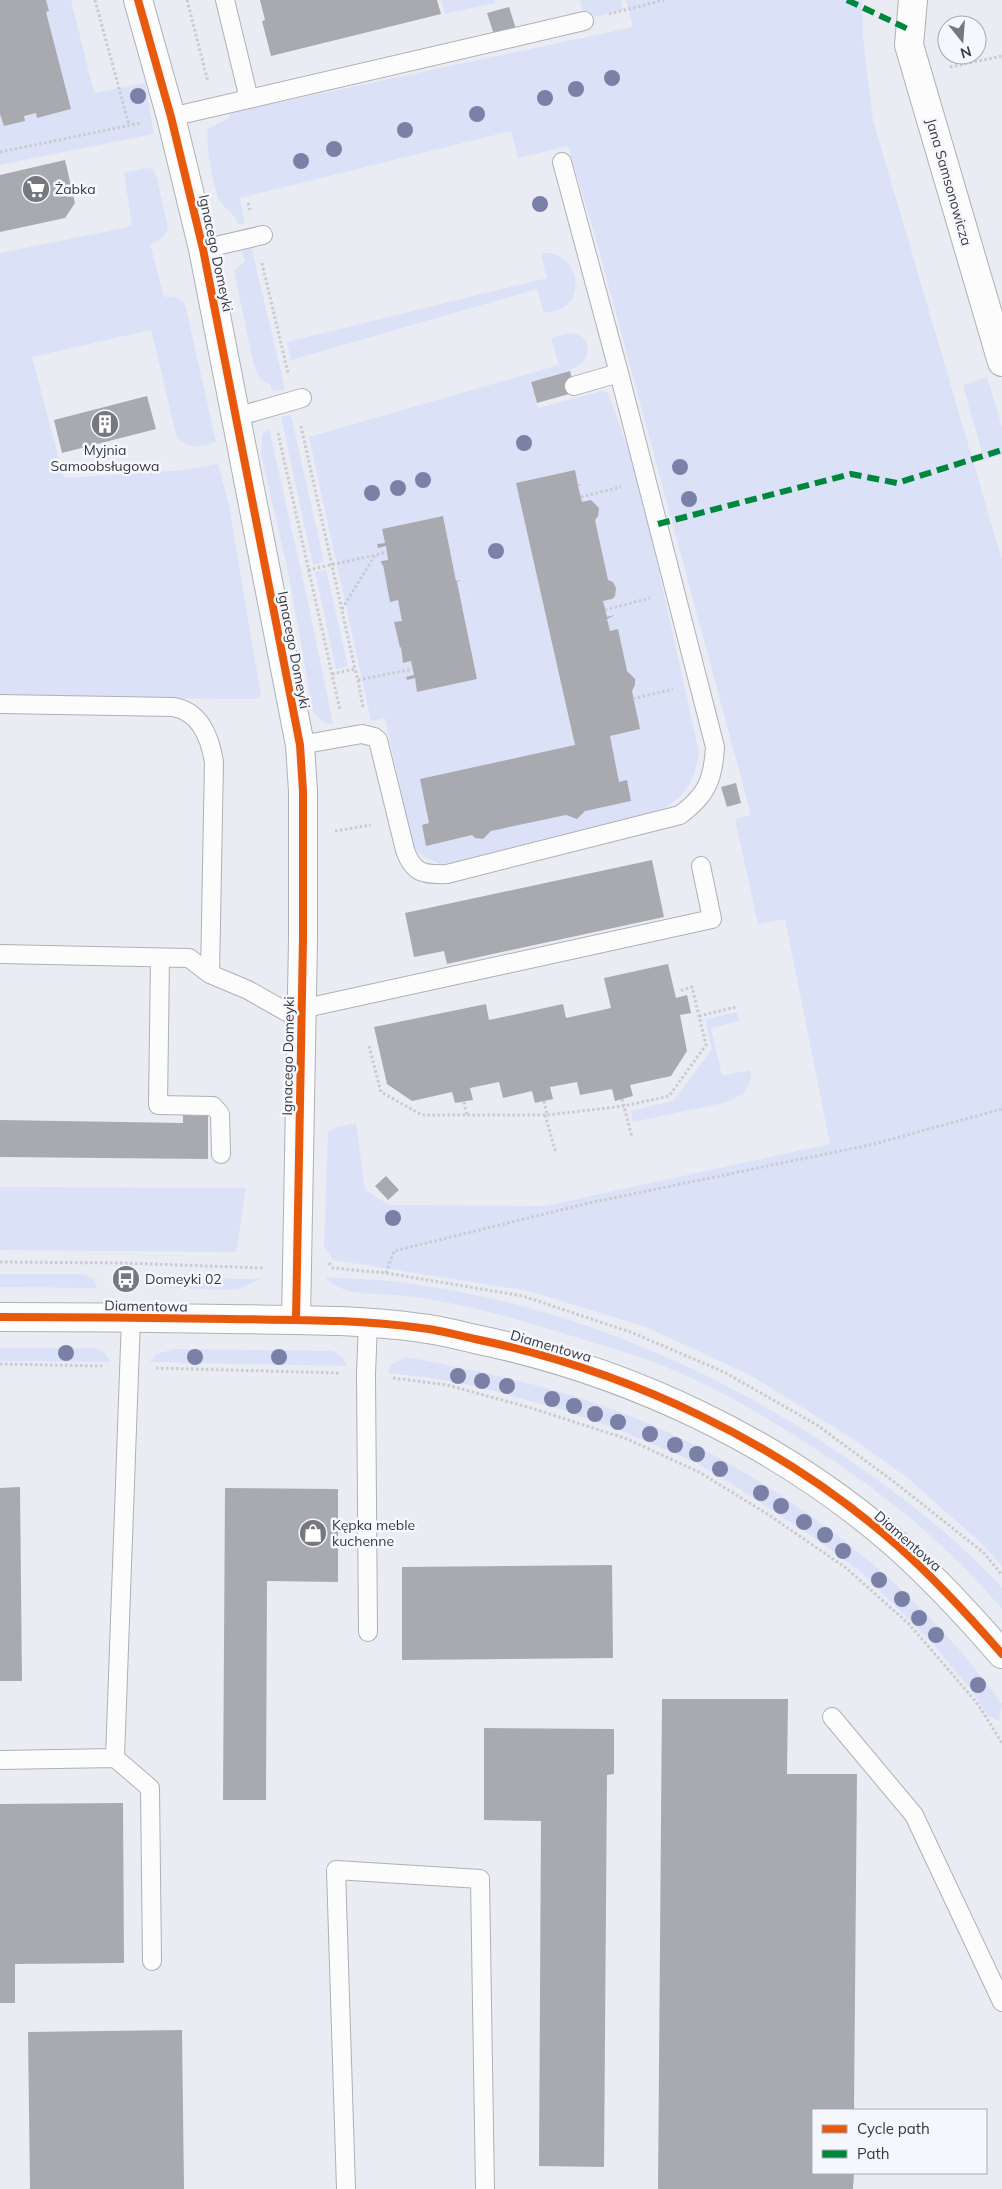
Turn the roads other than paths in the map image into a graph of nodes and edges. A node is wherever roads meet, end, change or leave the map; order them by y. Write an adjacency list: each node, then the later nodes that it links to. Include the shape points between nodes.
1 (138, 0): 6 (street, Ignacego Domeyki)
2 (225, 0): 5 (lane)
3 (913, 0): 10 (street, Jana Samsonowicza, via 909,45)
4 (584, 21): 5 (lane)
5 (249, 99): 6 (lane)
6 (171, 117): 9 (street, Ignacego Domeyki)
7 (562, 162): 11 (lane)
8 (259, 235): 9 (lane)
9 (203, 248): 14 (street, Ignacego Domeyki)
10 (1002, 362)
11 (619, 373): 12 (lane); 16 (lane, via 715,747 714,767 696,804 680,815 447,874 433,874 421,872 410,864 378,740 369,734)
12 (574, 386)
13 (298, 399): 14 (lane)
14 (236, 416): 16 (street, Ignacego Domeyki)
15 (0, 704): 20 (lane, via 184,708 205,729 214,762)
16 (300, 745): 21 (street, Ignacego Domeyki, via 303,790)
17 (701, 866): 21 (lane, via 712,919)
18 (0, 954): 19 (lane)
19 (160, 958): 20 (lane, via 189,958); 22 (lane, via 158,1105 213,1106 220,1114)
20 (210, 974): 21 (lane)
21 (301, 1014): 25 (street, Ignacego Domeyki)
22 (221, 1154)
23 (0, 1317): 24 (street, Diamentowa)
24 (131, 1318): 25 (street, Diamentowa); 30 (lane)
25 (296, 1320): 26 (street, Diamentowa)
26 (368, 1322): 27 (lane); 28 (street, Diamentowa, via 423,1328 584,1366 703,1416 756,1445 851,1508 932,1578)
27 (368, 1632)
28 (1002, 1654)
29 (832, 1717): 33 (lane, via 914,1815)
30 (116, 1758): 31 (lane); 32 (lane, via 150,1788)
31 (0, 1760)
32 (152, 1960)
33 (1002, 2002)
34 (346, 2189): 35 (lane, via 336,1870 480,1879)
35 (485, 2189)

